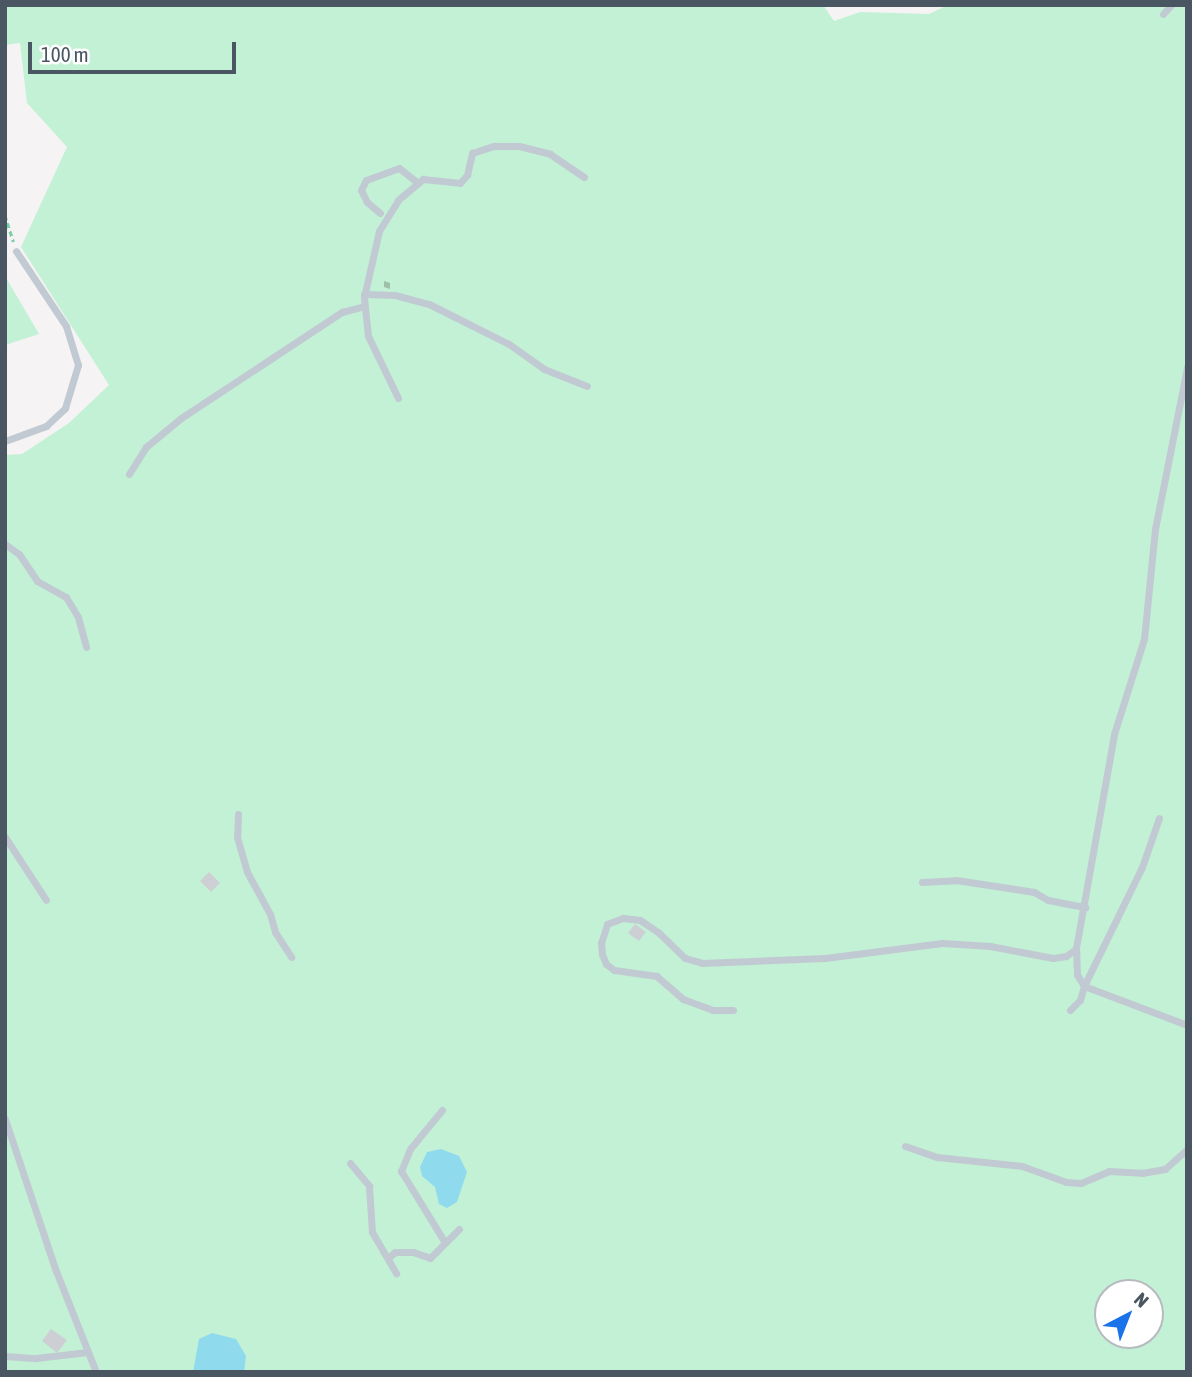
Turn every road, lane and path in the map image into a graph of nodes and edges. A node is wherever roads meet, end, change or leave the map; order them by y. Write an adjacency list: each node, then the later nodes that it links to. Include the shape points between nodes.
1 (1171, 5): 2 (lane)
2 (1163, 14)
3 (584, 177): 4 (lane, via 550,154 506,145 472,153 467,175 460,183)
4 (417, 182): 5 (lane, via 398,168 366,180 361,190); 8 (lane, via 398,200 379,231)
5 (380, 214)
6 (5, 215): 7 (path)
7 (16, 251): 13 (lane, via 66,326 78,365 65,408 46,426)
8 (364, 293): 9 (lane); 11 (lane, via 429,304 509,344 544,369)
9 (364, 306): 12 (lane, via 372,348); 14 (lane, via 342,312 181,418 146,447)
10 (1187, 367): 22 (lane, via 1155,529 1144,639 1114,734)
11 (587, 386)
12 (398, 398)
13 (5, 441)
14 (129, 474)
15 (5, 544): 16 (lane, via 19,554 37,581 66,597 78,617)
16 (86, 648)
17 (238, 814): 24 (lane, via 237,837 247,872)
18 (1159, 818): 25 (lane, via 1142,867)
19 (5, 837): 21 (lane)
20 (922, 882): 22 (lane, via 956,880 1034,892 1048,900)
21 (47, 900)
22 (1085, 907): 23 (lane)
23 (1076, 948): 25 (lane, via 1077,975); 26 (lane, via 1053,958 942,943 825,958 702,963 685,958 640,920 623,918 607,924 602,954 614,970 657,976 683,999 713,1010)
24 (291, 957)
25 (1084, 986): 27 (lane, via 1080,1000); 28 (lane)
26 (733, 1010)
27 (1070, 1010)
28 (1187, 1025)
29 (442, 1110): 35 (lane, via 411,1149 401,1171)
30 (5, 1119): 38 (lane)
31 (905, 1146): 32 (lane, via 937,1157 1022,1166 1081,1183 1109,1171 1165,1169)
32 (1187, 1149)
33 (350, 1163): 36 (lane, via 369,1186 372,1232)
34 (459, 1229): 35 (lane)
35 (444, 1241): 36 (lane, via 430,1258 396,1252)
36 (387, 1258): 37 (lane)
37 (396, 1273)
38 (88, 1352): 39 (lane); 40 (lane)
39 (5, 1356)
40 (96, 1372)

